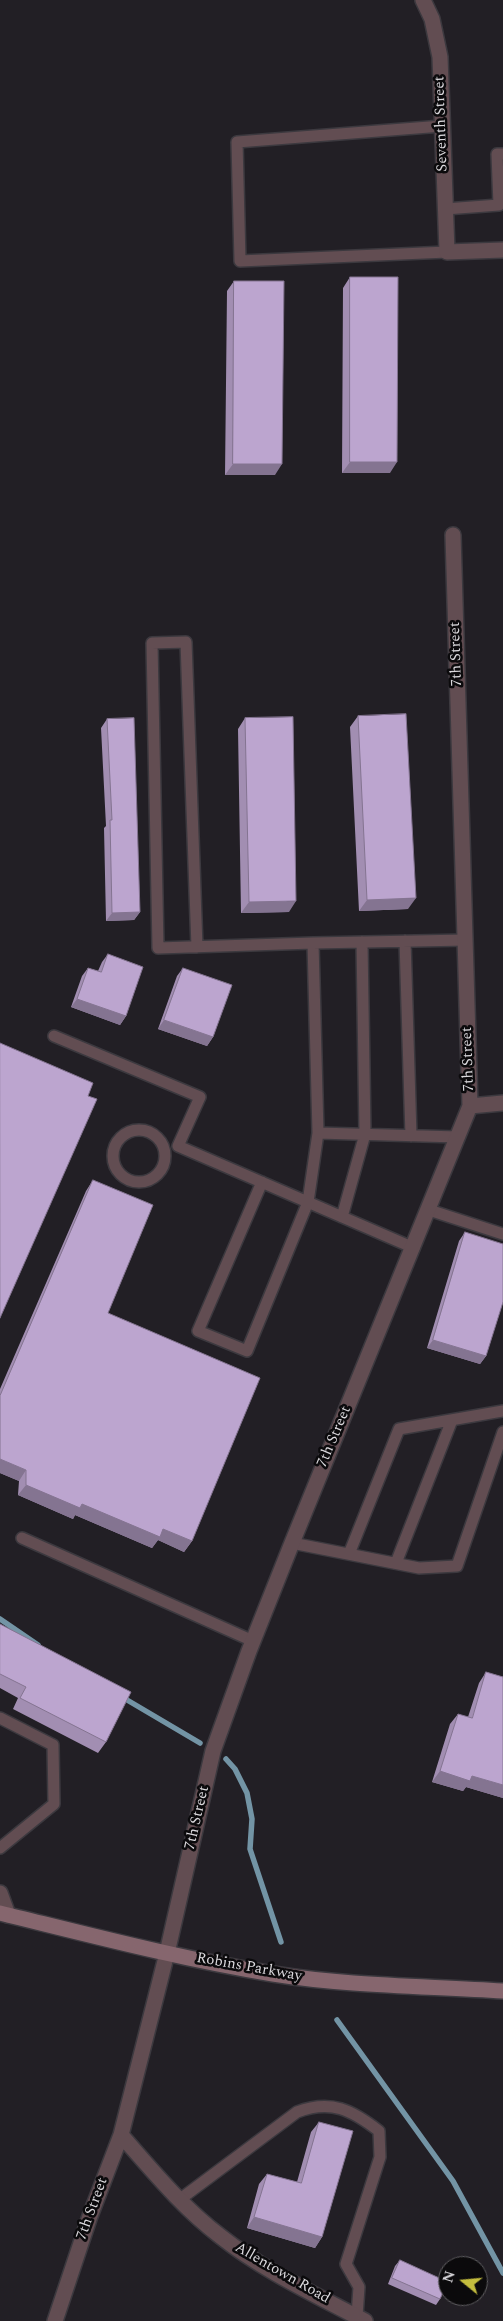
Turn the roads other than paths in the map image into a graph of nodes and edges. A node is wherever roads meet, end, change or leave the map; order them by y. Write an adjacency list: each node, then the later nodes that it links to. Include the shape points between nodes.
1 (423, 0): 2 (street, Seventh Street, via 432,20 440,57)
2 (442, 126): 5 (street, Seventh Street); 7 (lane, via 237,142 240,261)
3 (503, 154): 4 (lane, via 496,154)
4 (501, 205): 5 (lane)
5 (445, 209): 7 (street, Seventh Street)
6 (503, 250): 7 (street)
7 (447, 252)
8 (453, 535): 9 (street, 7th Street)
9 (466, 940): 11 (lane); 16 (street, 7th Street)
10 (362, 942): 11 (lane); 12 (lane); 18 (lane)
11 (404, 942): 19 (lane)
12 (313, 943): 13 (lane); 17 (lane)
13 (197, 947): 13 (lane, via 158,948 152,643 186,642)
14 (54, 1036): 21 (lane, via 200,1097)
15 (503, 1103): 16 (street)
16 (470, 1106): 20 (street, 7th Street)
17 (318, 1134): 18 (lane); 24 (lane)
18 (364, 1134): 19 (lane); 26 (lane)
19 (411, 1136): 20 (lane)
20 (458, 1137): 25 (street, 7th Street)
21 (178, 1146): 22 (lane); 23 (lane)
22 (164, 1150): 22 (lane, via 162,1167 150,1180 133,1182 125,1179 114,1165 114,1148 131,1131 139,1130 155,1136)
23 (262, 1182): 24 (lane); 24 (lane, via 198,1331 247,1351)
24 (308, 1202): 26 (lane)
25 (429, 1210): 27 (lane); 28 (street, 7th Street)
26 (342, 1217): 28 (lane)
27 (503, 1234)
28 (414, 1248): 33 (street, 7th Street)
29 (503, 1411): 30 (lane)
30 (452, 1420): 34 (lane, via 399,1428); 35 (lane)
31 (503, 1432): 35 (lane, via 456,1566 419,1568)
32 (22, 1538): 36 (lane)
33 (292, 1542): 34 (lane); 36 (street, 7th Street)
34 (349, 1554): 35 (lane)
35 (396, 1563)
36 (253, 1641): 41 (street, 7th Street, via 213,1751)
37 (0, 1718): 38 (lane, via 53,1745 54,1804)
38 (0, 1848)
39 (0, 1893): 40 (street)
40 (4, 1914): 41 (street, Robins Parkway)
41 (167, 1953): 42 (street, Robins Parkway, via 273,1974 317,1979); 43 (street, 7th Street)
42 (503, 1991)
43 (121, 2135): 44 (street, Allentown Road); 46 (street, 7th Street)
44 (179, 2200): 45 (street, Allentown Road, via 241,2252); 45 (lane, via 298,2112 313,2106 338,2108 357,2114 379,2131 380,2156 346,2264 359,2287)
45 (361, 2319)
46 (55, 2321)

